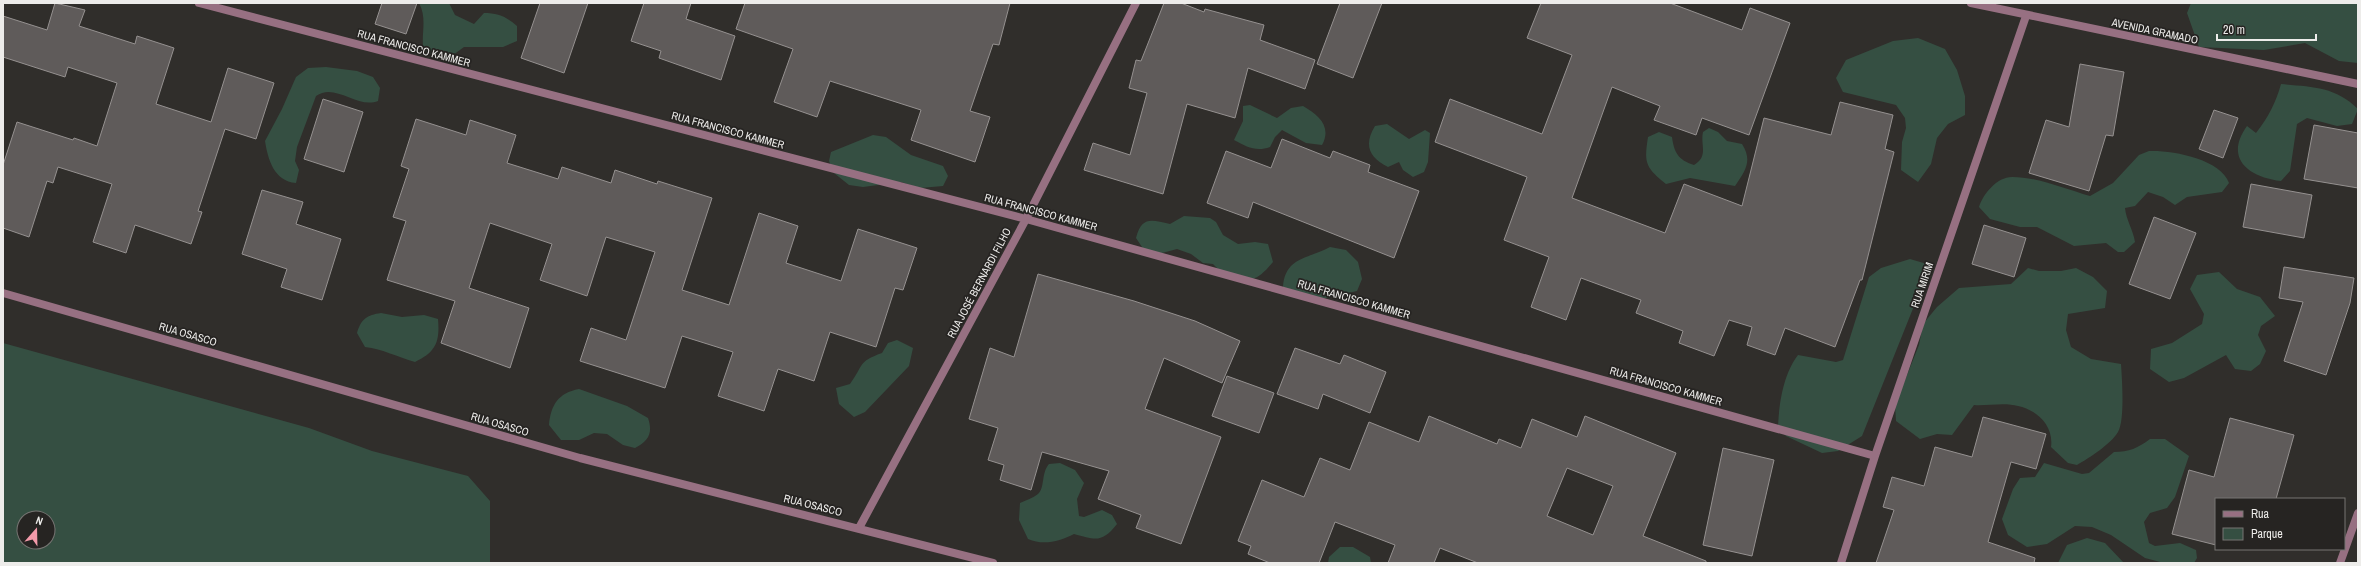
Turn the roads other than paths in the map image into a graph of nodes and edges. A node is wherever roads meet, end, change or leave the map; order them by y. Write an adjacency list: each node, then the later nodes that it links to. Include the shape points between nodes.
1 (199, 3): 6 (street, RUA FRANCISCO KAMMER)
2 (1136, 3): 6 (street, RUA JOSÉ BERNARDI FILHO)
3 (1971, 3): 4 (street, AVENIDA GRAMADO)
4 (2026, 16): 5 (street, AVENIDA GRAMADO); 8 (street, RUA MIRIM)
5 (2358, 84)
6 (1026, 219): 8 (street, RUA FRANCISCO KAMMER); 10 (street, RUA JOSÉ BERNARDI FILHO)
7 (3, 293): 10 (street, RUA OSASCO, via 580,458)
8 (1875, 456): 14 (street, RUA MIRIM)
9 (2358, 513): 11 (street)
10 (859, 528): 13 (street, RUA OSASCO)
11 (2345, 549)
12 (2345, 550): 15 (street)
13 (993, 563)
14 (1841, 563)
15 (2340, 563)

